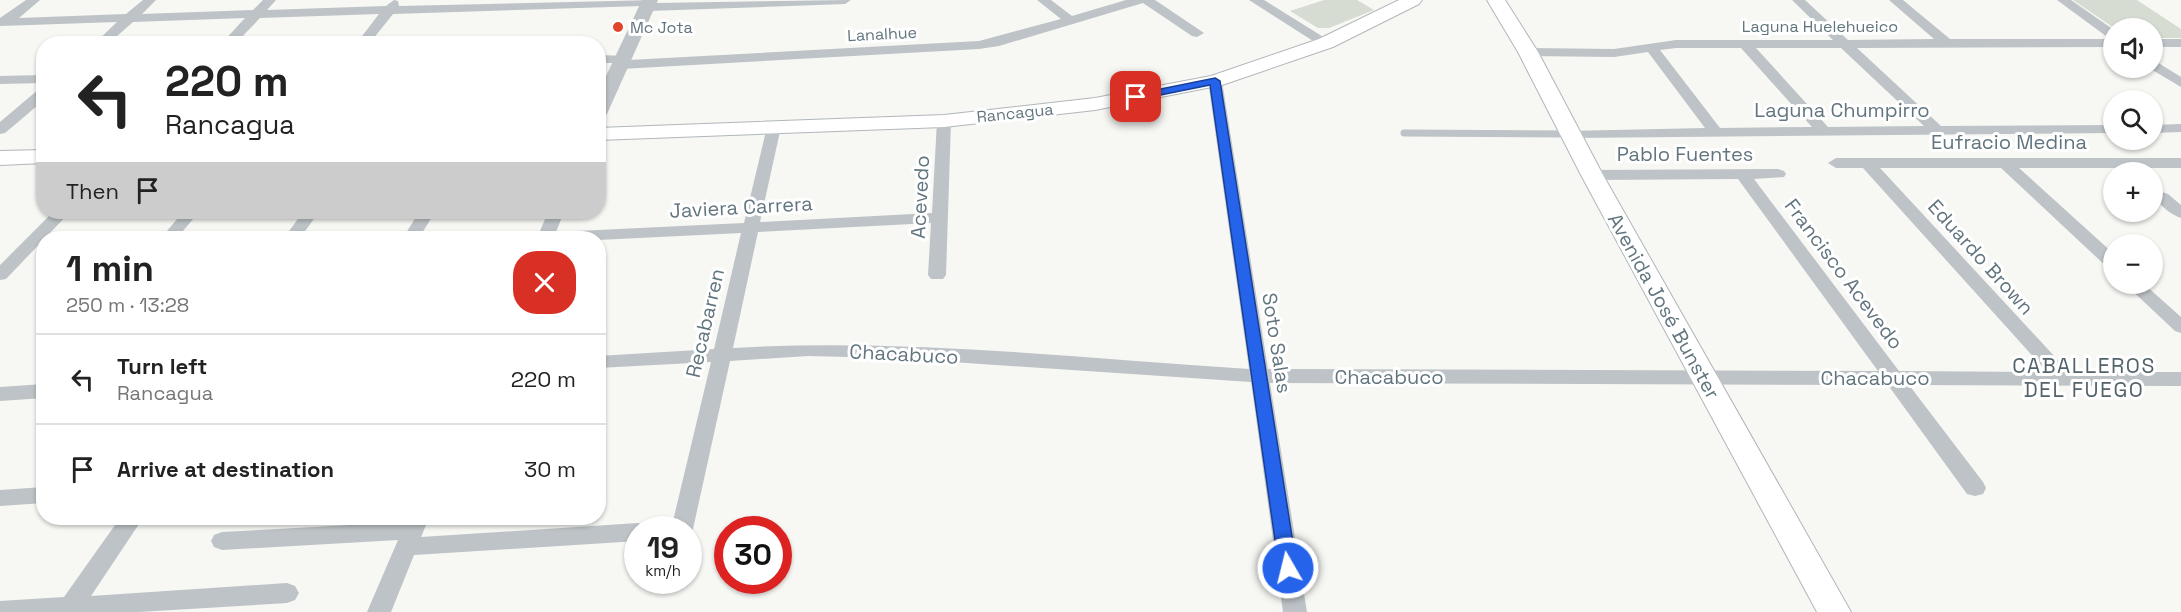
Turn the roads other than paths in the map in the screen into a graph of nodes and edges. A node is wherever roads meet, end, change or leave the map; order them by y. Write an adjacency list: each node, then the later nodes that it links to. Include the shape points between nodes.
1 (34, 0): 20 (street)
2 (150, 0): 18 (street)
3 (270, 0): 17 (street)
4 (845, 0): 15 (street)
5 (1043, 0): 19 (street)
6 (1139, 0): 19 (street, Lanalhue)
7 (1148, 0): 22 (street)
8 (1255, 0): 28 (street)
9 (1413, 0): 28 (main road, Rancagua)
10 (1496, 0): 34 (main road, Avenida José Bunster)
11 (1798, 0): 26 (street)
12 (1895, 0): 30 (street)
13 (2063, 0): 21 (street)
14 (511, 3): 15 (street); 16 (street)
15 (649, 3): 36 (street)
16 (393, 5): 17 (street); 25 (street)
17 (256, 14): 18 (street); 24 (street)
18 (129, 18): 20 (street); 23 (street)
19 (1070, 20): 36 (street, Lanalhue, via 979,45)
20 (2, 22)
21 (2103, 28)
22 (1197, 33)
23 (109, 36)
24 (235, 36)
25 (368, 36)
26 (1846, 42): 29 (street, Laguna Huelehueico); 30 (street, Laguna Huelehueico); 50 (street)
27 (2181, 42): 32 (street)
28 (1326, 43): 40 (main road, Rancagua)
29 (1744, 43): 33 (street, Laguna Huelehueico); 52 (street)
30 (1946, 43): 31 (street, Laguna Huelehueico)
31 (2103, 43)
32 (2163, 43)
33 (1650, 46): 34 (street, Laguna Huelehueico, via 1614,53); 51 (street)
34 (1528, 52): 55 (main road, Avenida José Bunster)
35 (606, 60): 36 (street, Lanalhue)
36 (622, 62): 42 (street)
37 (2163, 71): 41 (street)
38 (36, 79): 39 (street)
39 (0, 80)
40 (1215, 81): 44 (main road, Rancagua, via 1095,104); 82 (street, Soto Salas)
41 (2181, 83)
42 (606, 97)
43 (36, 99): 49 (street)
44 (944, 121): 45 (main road, Rancagua); 67 (street, Acevedo)
45 (774, 127): 54 (main road, Rancagua); 70 (street, Recabarren)
46 (2181, 128): 48 (street)
47 (2103, 129): 50 (street, Laguna Chumpirro)
48 (2163, 129)
49 (0, 130)
50 (1937, 130): 52 (street, Laguna Chumpirro)
51 (1715, 132): 52 (street, Laguna Chumpirro); 55 (street, Laguna Chumpirro)
52 (1824, 132)
53 (1404, 133): 55 (lane)
54 (606, 134)
55 (1572, 135): 64 (main road, Avenida José Bunster)
56 (36, 156): 57 (main road)
57 (0, 158)
58 (1836, 163): 59 (street, Eufracio Medina)
59 (1867, 163): 60 (street, Eufracio Medina); 85 (street, Eduardo Brown)
60 (2006, 163): 61 (street, Eufracio Medina); 75 (street)
61 (2181, 163)
62 (1742, 174): 63 (street, Pablo Fuentes); 64 (street, Pablo Fuentes); 84 (street, Francisco Acevedo)
63 (1778, 174)
64 (1592, 176): 83 (main road, Avenida José Bunster)
65 (2163, 198): 66 (street)
66 (2181, 213)
67 (940, 218): 70 (street, Javiera Carrera); 77 (street, Acevedo)
68 (55, 219): 71 (street)
69 (185, 219): 72 (street)
70 (751, 228): 73 (street, Javiera Carrera); 80 (street, Recabarren)
71 (43, 231)
72 (175, 231)
73 (606, 235)
74 (36, 238): 76 (street)
75 (2103, 254)
76 (0, 275)
77 (937, 276)
78 (2145, 294): 79 (street)
79 (2181, 327)
80 (720, 356): 81 (street, Chacabuco); 82 (street, Chacabuco, via 808,350 893,352); 92 (street, Recabarren)
81 (606, 362)
82 (1259, 376): 83 (street, Chacabuco); 101 (street, Soto Salas)
83 (1703, 377): 84 (street, Chacabuco); 102 (main road, Avenida José Bunster)
84 (1894, 378): 85 (street, Chacabuco); 89 (street, Francisco Acevedo)
85 (2064, 379): 86 (street, Chacabuco)
86 (2181, 379)
87 (36, 391): 88 (street)
88 (0, 394)
89 (1976, 488)
90 (36, 496): 91 (street)
91 (0, 498)
92 (685, 516)
93 (127, 525): 98 (street)
94 (412, 531): 95 (street); 96 (street); 100 (street)
95 (624, 532)
96 (222, 541)
97 (287, 593): 98 (street)
98 (69, 609): 99 (street)
99 (0, 611)
100 (379, 612)
101 (1295, 612)
102 (1834, 612)

